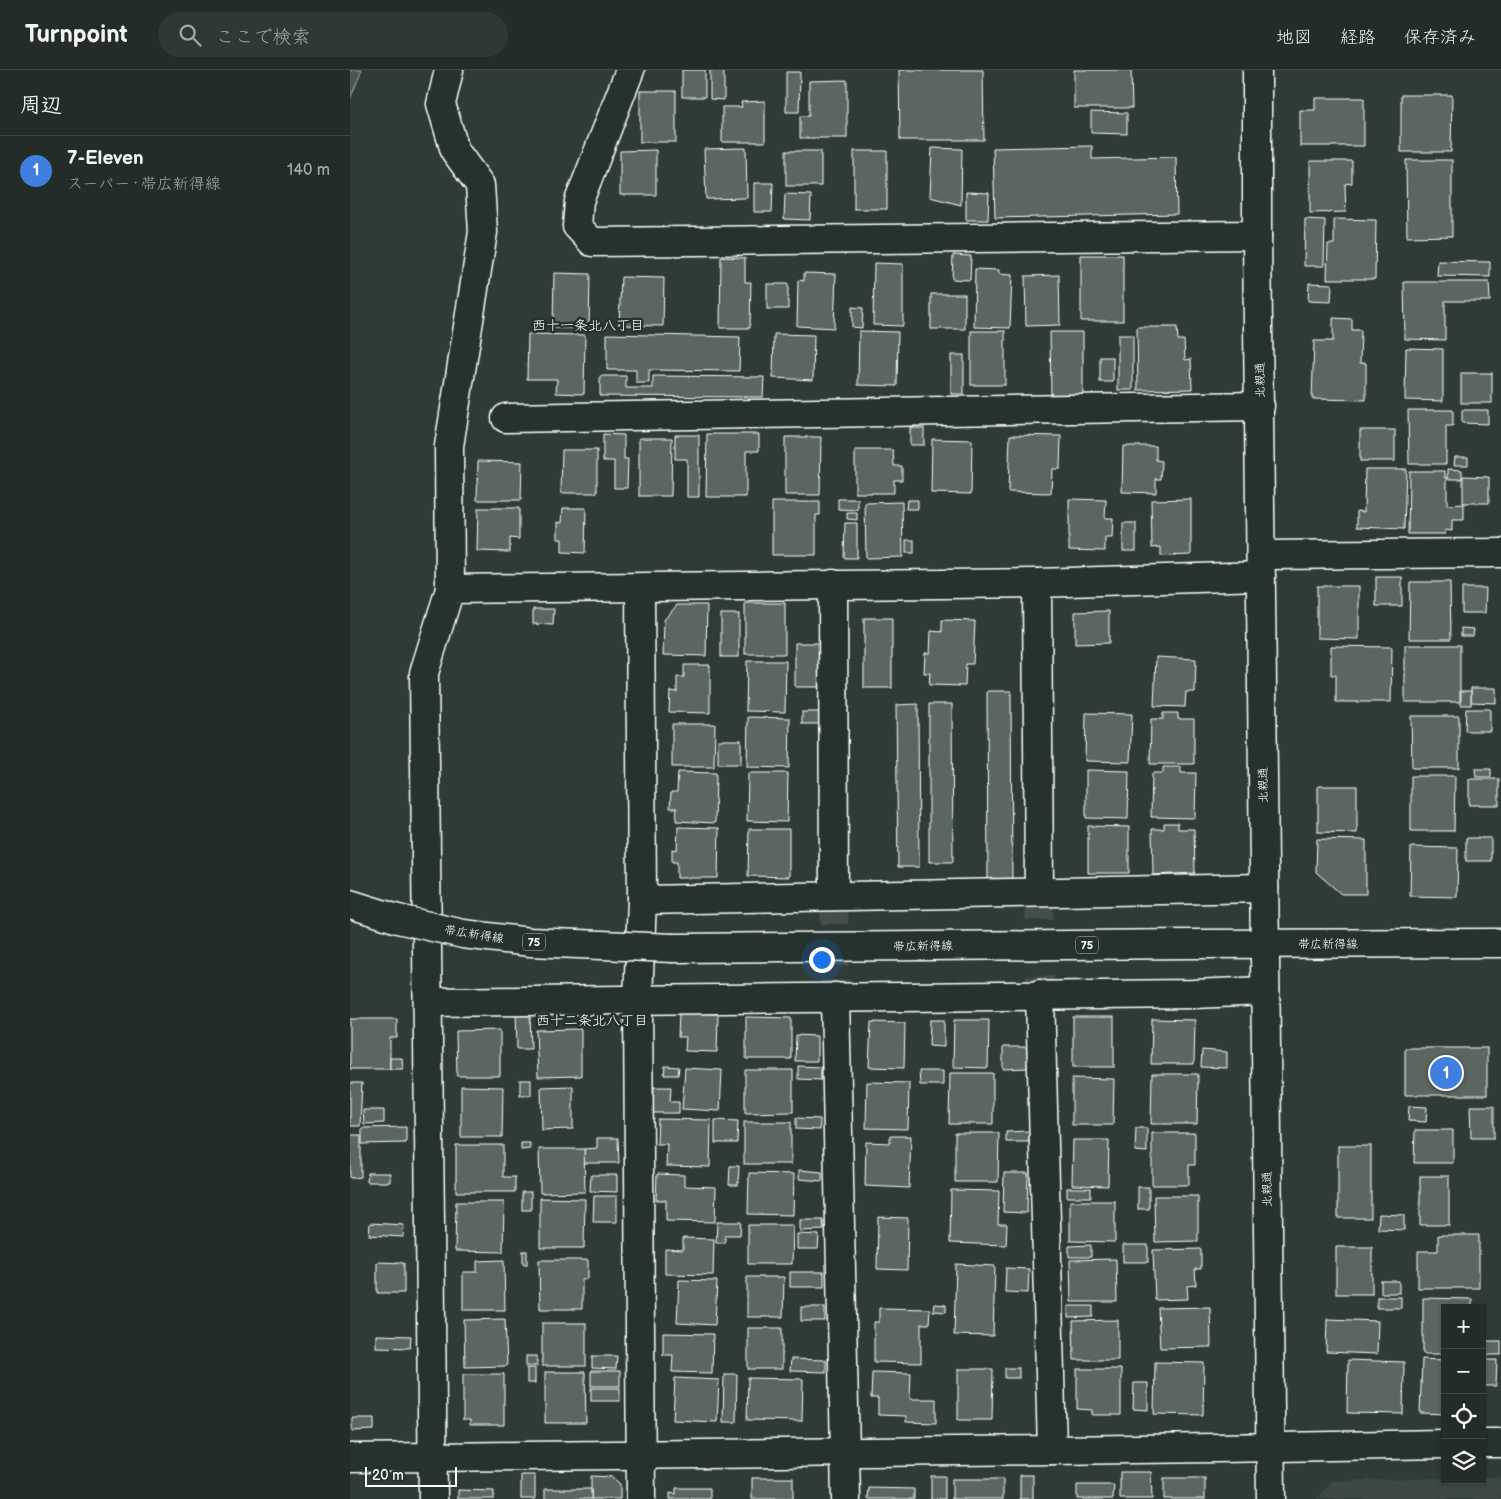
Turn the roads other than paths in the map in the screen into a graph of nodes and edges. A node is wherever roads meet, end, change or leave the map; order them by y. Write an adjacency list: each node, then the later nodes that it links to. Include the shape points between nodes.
1 (449, 70): 12 (street, via 441,104 455,151 480,185 483,232 449,446)
2 (630, 70): 4 (street, via 579,200 577,226 592,242)
3 (1257, 70): 4 (street, 北親通)
4 (1257, 235): 5 (street, 北親通)
5 (1260, 406): 6 (street); 8 (street, 北親通)
6 (506, 418)
7 (1501, 553): 8 (street)
8 (1261, 566): 9 (street); 13 (street, 北親通)
9 (1037, 583): 10 (street); 14 (street)
10 (833, 584): 11 (street); 15 (street)
11 (640, 588): 12 (street); 16 (street)
12 (450, 589): 24 (street, via 424,672)
13 (1264, 888): 14 (street); 19 (street, 北親通)
14 (1039, 892): 15 (street)
15 (834, 896): 16 (street)
16 (642, 900): 23 (street)
17 (350, 904): 19 (street, 帯広新得線 / 75, bridge, via 463,934 530,942 673,948)
18 (1501, 943): 19 (street, 帯広新得線 / 75)
19 (1264, 944): 20 (street, 北親通)
20 (1265, 991): 21 (street); 28 (street, 北親通)
21 (1040, 994): 22 (street); 29 (street)
22 (835, 997): 23 (street); 30 (street)
23 (638, 999): 24 (street); 31 (street)
24 (429, 1002): 32 (street)
25 (1486, 1443): 26 (street)
26 (1501, 1443)
27 (1441, 1444): 28 (street)
28 (1271, 1447): 29 (street); 37 (street, 北親通)
29 (1052, 1450): 30 (street)
30 (846, 1452): 31 (street); 36 (street)
31 (641, 1455): 32 (street); 35 (street)
32 (433, 1456): 33 (street); 34 (street)
33 (350, 1458)
34 (433, 1499)
35 (641, 1499)
36 (846, 1499)
37 (1271, 1499)

